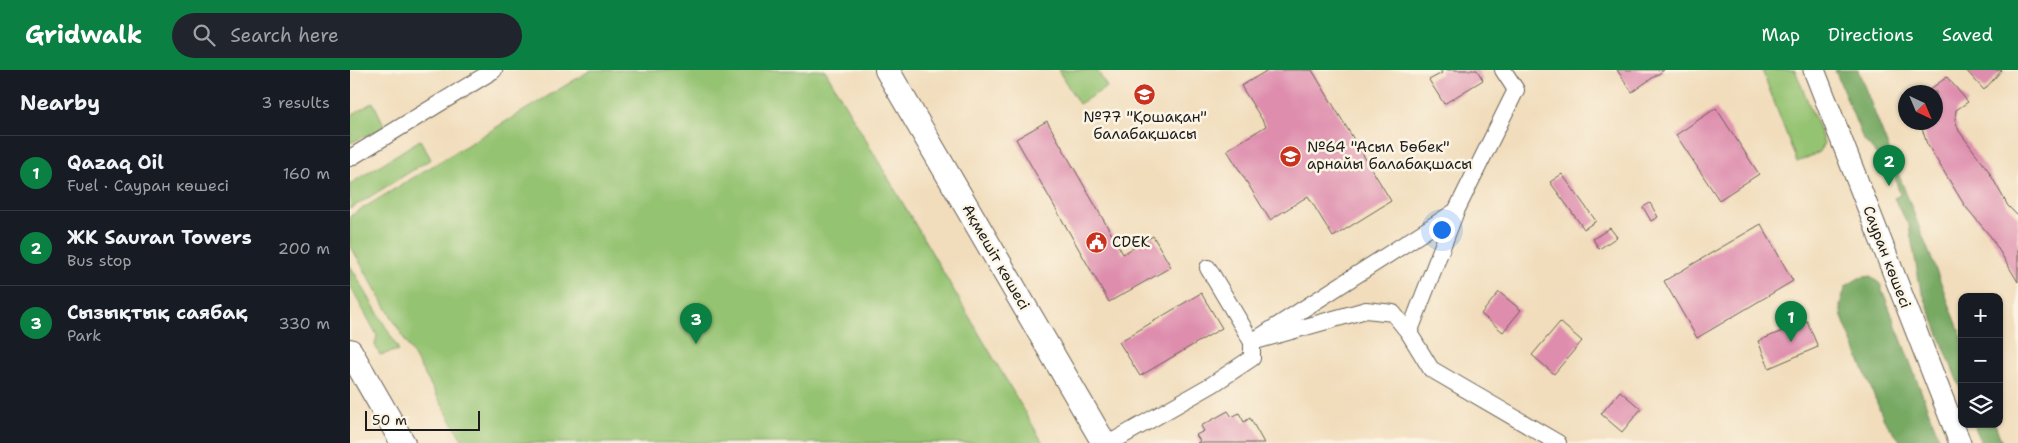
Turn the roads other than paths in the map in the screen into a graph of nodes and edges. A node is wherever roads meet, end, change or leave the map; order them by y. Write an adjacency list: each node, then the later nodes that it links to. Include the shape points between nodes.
1 (494, 70): 5 (street)
2 (888, 70): 12 (main road, Ақмешіт көшесі)
3 (1504, 70): 6 (street, via 1516,90)
4 (1814, 70): 15 (street, Сауран көшесі)
5 (350, 158)
6 (1456, 211): 8 (street); 9 (street)
7 (1208, 268): 9 (street)
8 (1409, 333): 9 (street, via 1393,313 1366,310); 14 (street, via 1431,369)
9 (1252, 342): 13 (street, via 1252,358)
10 (350, 351): 11 (main road)
11 (403, 443)
12 (1104, 443)
13 (1110, 443)
14 (1558, 443)
15 (1960, 443)

